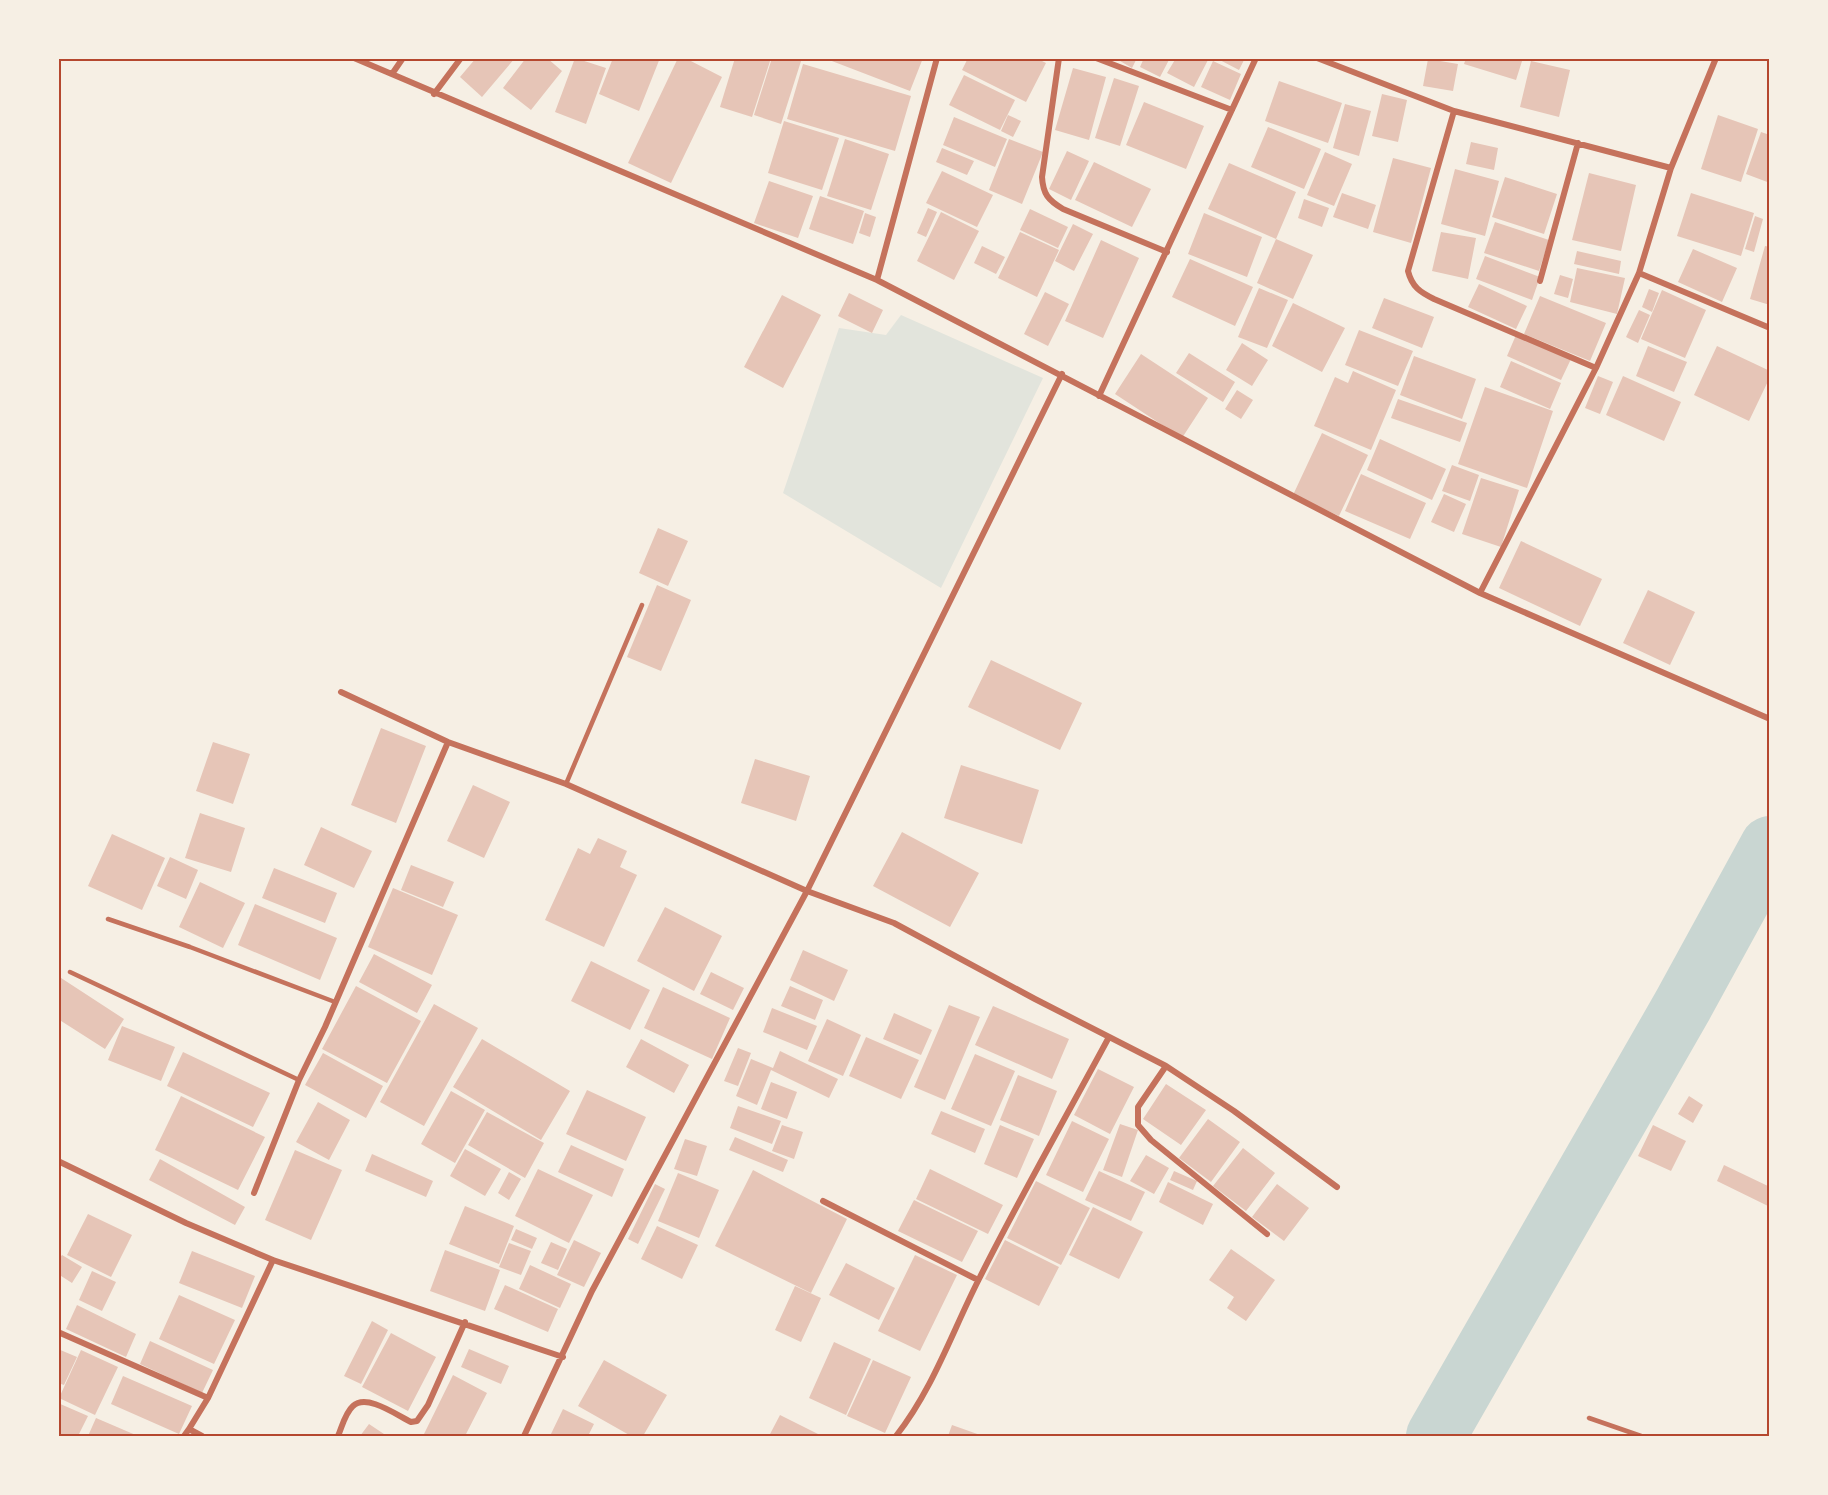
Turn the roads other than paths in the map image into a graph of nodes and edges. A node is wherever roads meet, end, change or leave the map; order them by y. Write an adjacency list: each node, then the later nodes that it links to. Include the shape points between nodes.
1 (354, 58): 10 (street)
2 (403, 58): 10 (street)
3 (462, 58): 11 (street)
4 (937, 58): 18 (street)
5 (1059, 58): 16 (street, via 1042,177 1048,200)
6 (1096, 58): 12 (street)
7 (1256, 58): 12 (street)
8 (1317, 58): 13 (street)
9 (1716, 58): 15 (street)
10 (392, 74): 11 (street)
11 (434, 94): 18 (street)
12 (1232, 110): 16 (street)
13 (1454, 111): 14 (street); 21 (street, via 1408,271 1411,282 1418,291 1434,299)
14 (1578, 143): 15 (street); 19 (street)
15 (1671, 168): 17 (street)
16 (1167, 252): 23 (street)
17 (1639, 273): 20 (street); 21 (street)
18 (877, 280): 22 (street)
19 (1540, 280)
20 (1770, 328)
21 (1596, 368): 24 (street)
22 (1062, 374): 23 (street); 30 (street)
23 (1099, 396): 24 (street)
24 (1480, 593): 27 (street)
25 (642, 605): 29 (lane)
26 (341, 692): 28 (street)
27 (1770, 719)
28 (448, 742): 29 (street); 33 (street)
29 (566, 784): 30 (street)
30 (807, 891): 34 (street, via 894,923); 46 (street, via 598,1281)
31 (108, 919): 33 (lane)
32 (70, 972): 36 (lane)
33 (335, 1002): 36 (street)
34 (1109, 1037): 35 (street); 43 (street)
35 (1166, 1066): 38 (street); 41 (street, via 1138,1107 1138,1125 1151,1140)
36 (299, 1080): 39 (street)
37 (58, 1161): 42 (street)
38 (1337, 1187)
39 (254, 1193)
40 (823, 1201): 43 (street)
41 (1267, 1234)
42 (273, 1260): 44 (street); 47 (street)
43 (978, 1280): 54 (street, via 944,1357)
44 (465, 1322): 46 (street); 52 (street, via 417,1421 411,1422 372,1403 359,1402 351,1407)
45 (58, 1332): 47 (street)
46 (563, 1357): 53 (street)
47 (208, 1398): 49 (street)
48 (1589, 1418): 55 (lane)
49 (189, 1429): 50 (street); 51 (street)
50 (184, 1437)
51 (202, 1437)
52 (338, 1437)
53 (524, 1437)
54 (896, 1437)
55 (1641, 1437)

